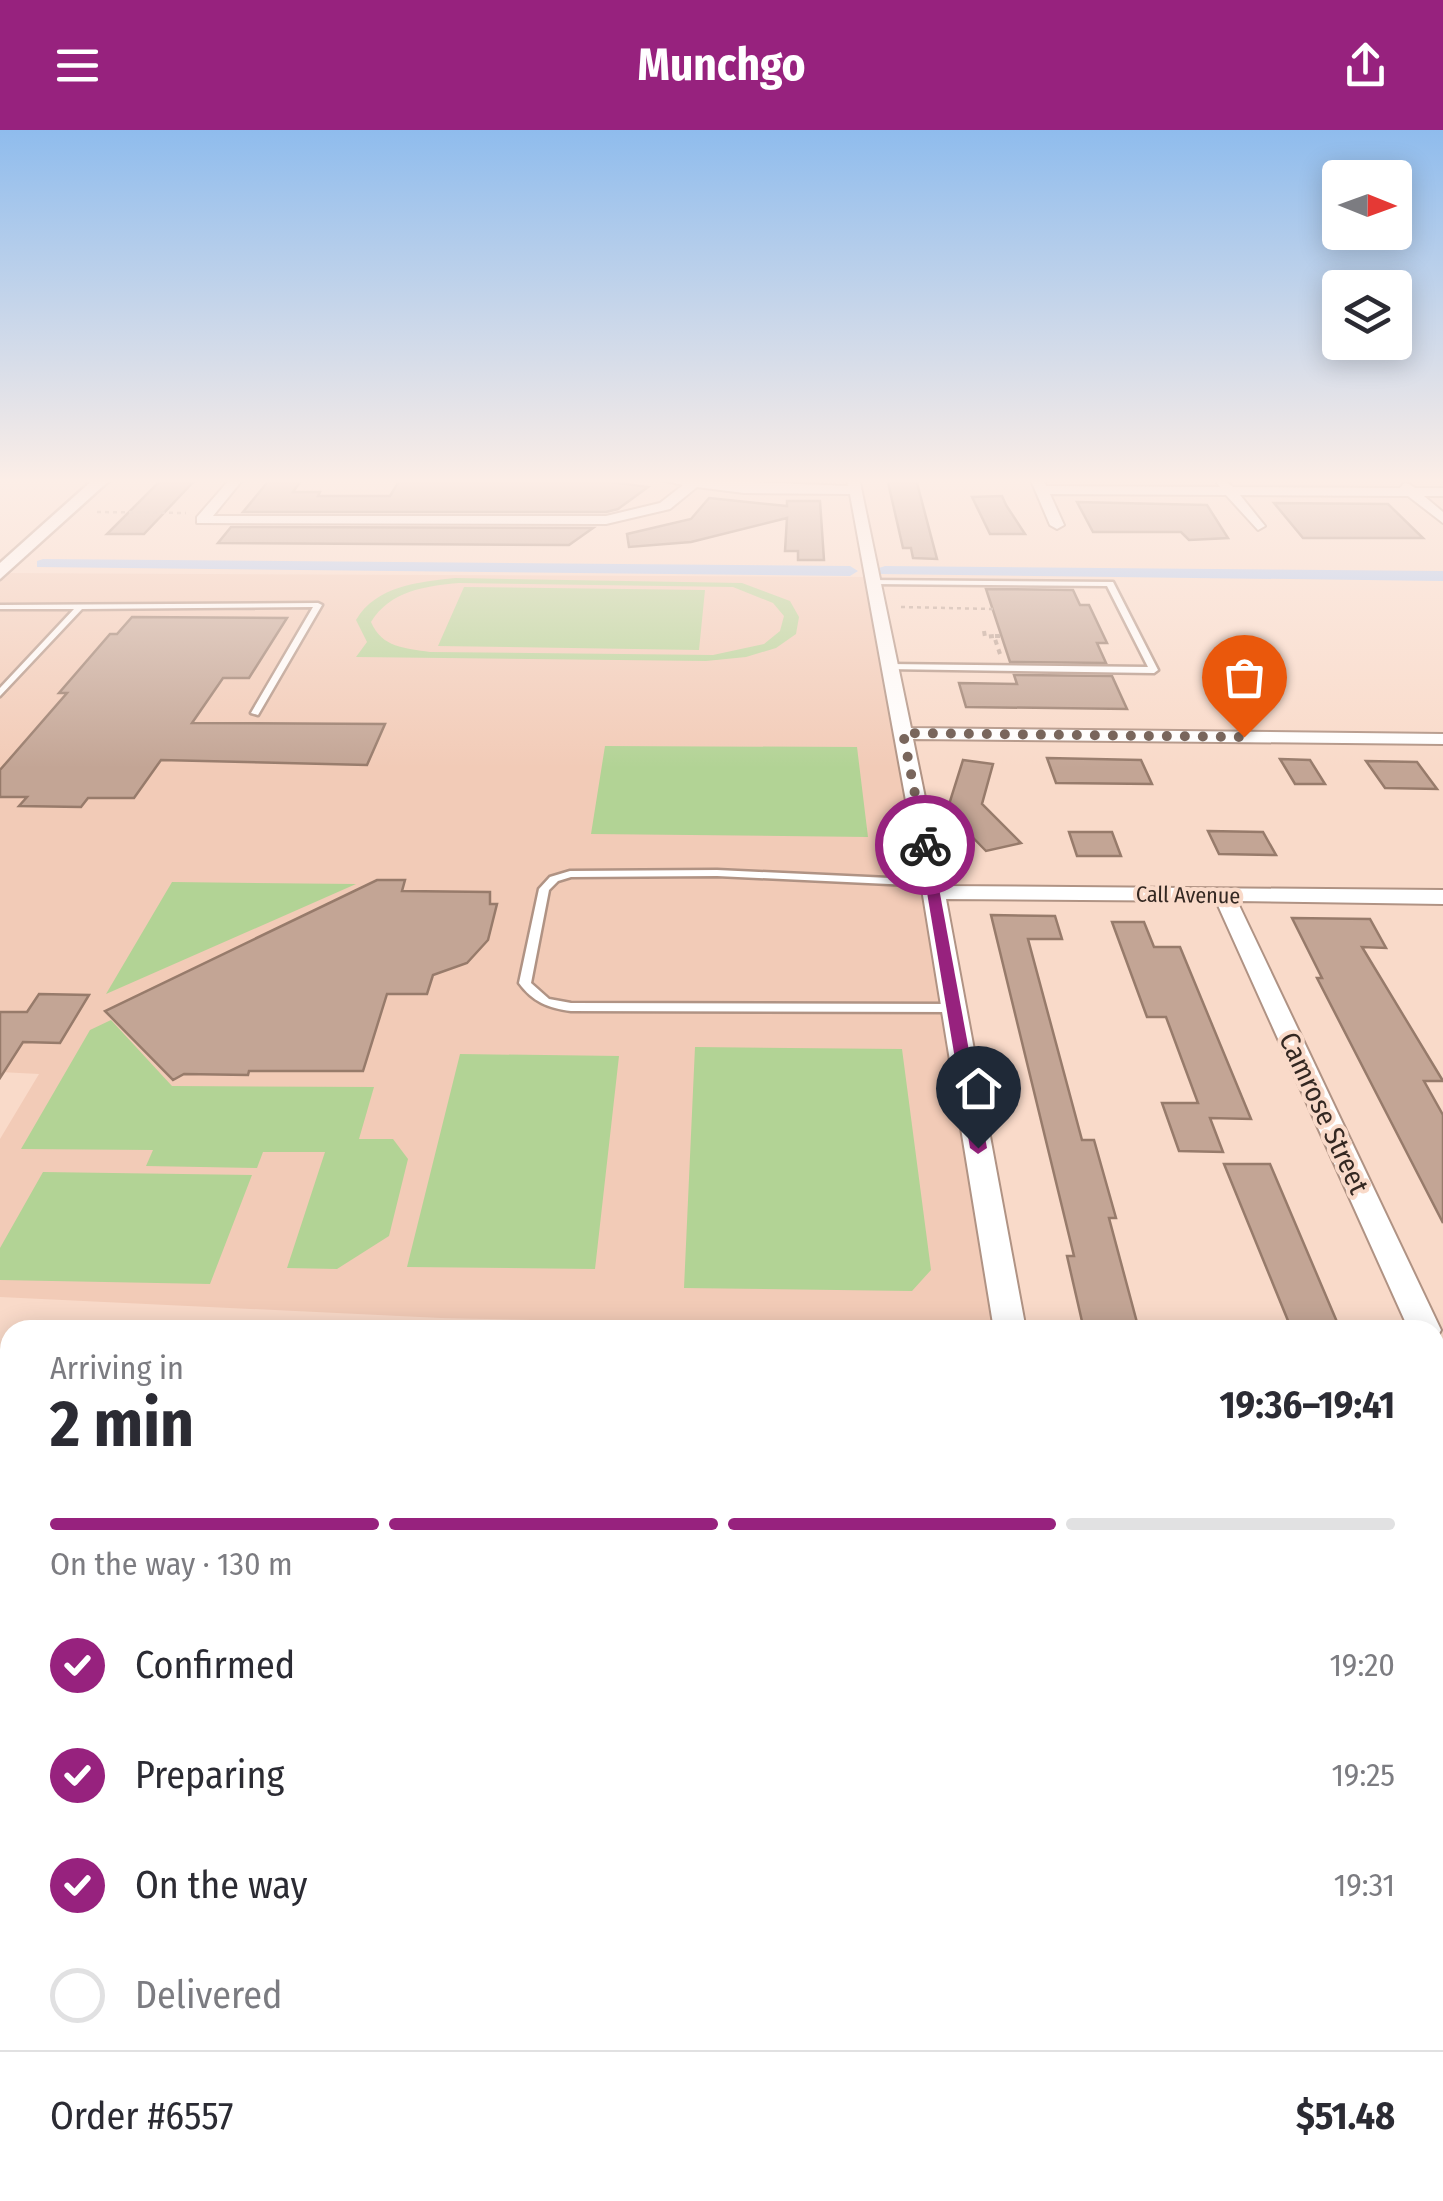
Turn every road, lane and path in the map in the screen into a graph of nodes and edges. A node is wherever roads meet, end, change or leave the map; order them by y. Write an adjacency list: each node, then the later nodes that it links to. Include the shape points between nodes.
1 (870, 575): 2 (street)
2 (871, 582): 9 (street); 9 (lane, via 1110,584 1154,670)
3 (0, 607): 5 (lane)
4 (893, 607): 6 (path)
5 (80, 608): 10 (lane); 11 (lane, via 318,605)
6 (993, 608)
7 (984, 631): 8 (path, via 984,638)
8 (994, 636)
9 (889, 667): 12 (street)
10 (0, 693)
11 (255, 713)
12 (903, 733): 13 (street); 14 (street)
13 (1443, 739)
14 (933, 888): 15 (street, Call Avenue); 17 (street); 17 (lane, via 717,873 570,874 544,889 525,984 549,1005 571,1007)
15 (1224, 896): 16 (street, Call Avenue); 19 (street, Camrose Street)
16 (1443, 896)
17 (954, 1008): 18 (street)
18 (1008, 1320)
19 (1420, 1320)

